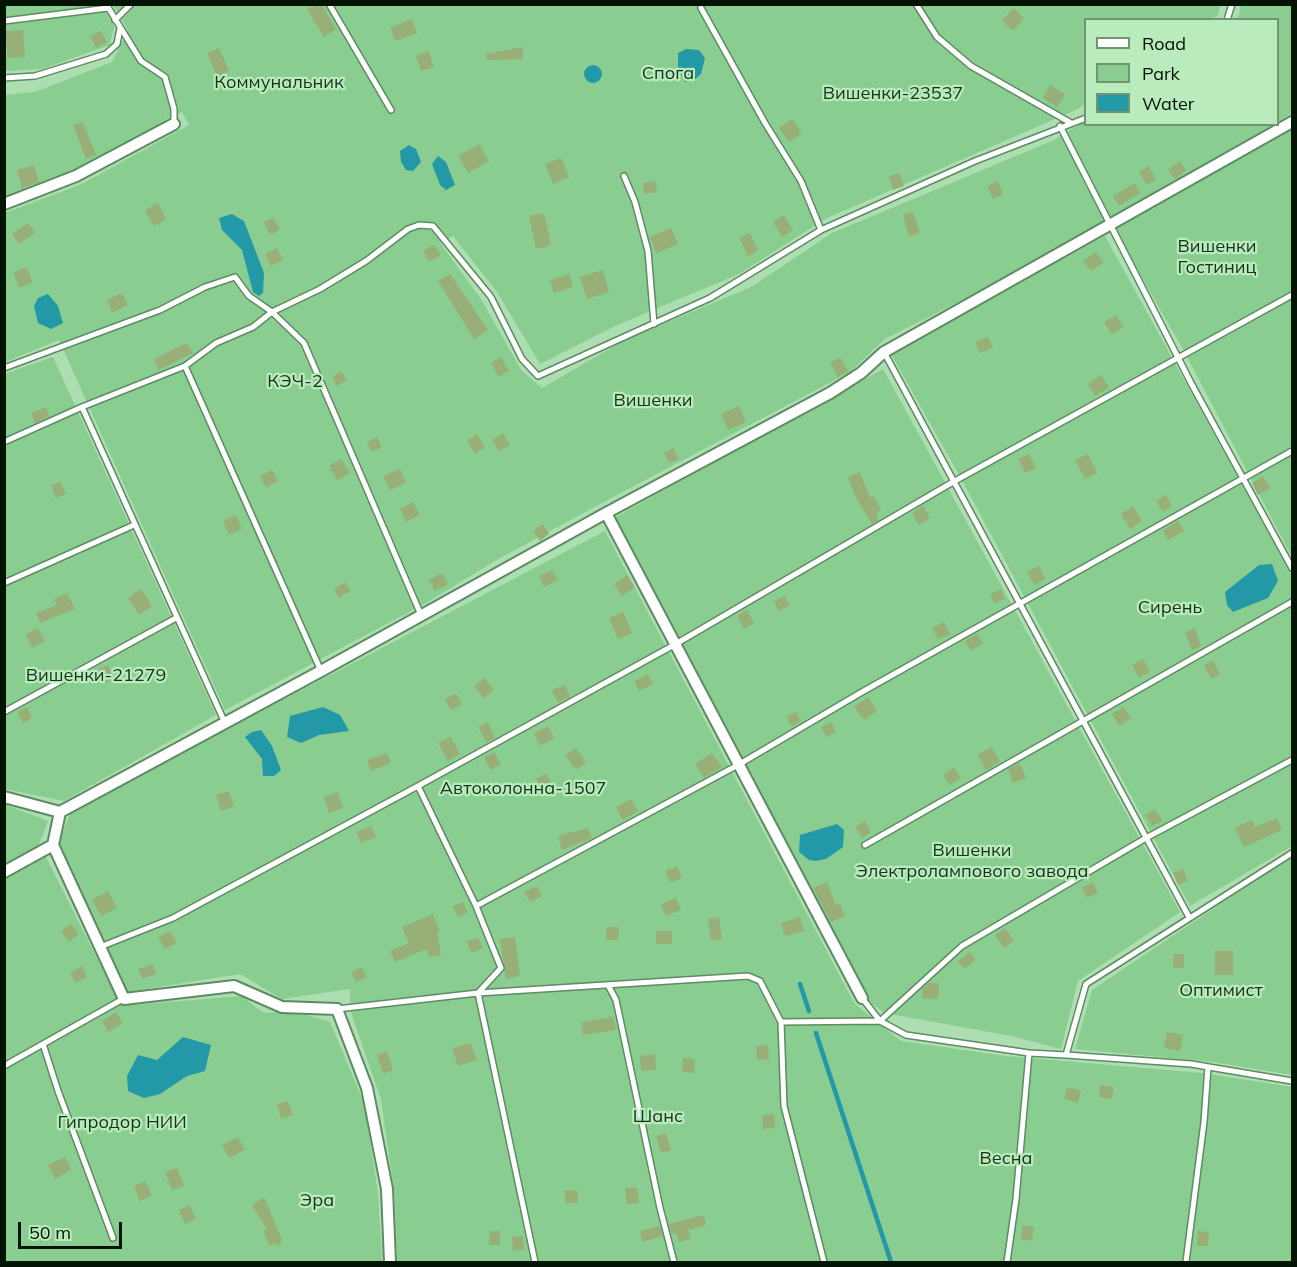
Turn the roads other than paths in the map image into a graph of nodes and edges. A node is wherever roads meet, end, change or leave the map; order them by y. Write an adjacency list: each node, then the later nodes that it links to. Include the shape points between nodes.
1 (131, 4): 6 (lane)
2 (329, 4): 10 (lane)
3 (916, 4): 13 (lane, via 937,37 971,66)
4 (107, 6): 6 (lane); 7 (lane)
5 (701, 8): 19 (lane, via 801,181)
6 (115, 20): 8 (lane)
7 (4, 21)
8 (120, 28): 9 (lane, via 117,44 106,54 35,76); 14 (lane, via 141,61 165,77)
9 (4, 78)
10 (391, 110)
11 (1084, 119): 13 (lane)
12 (1293, 122): 18 (street)
13 (1071, 123): 15 (lane)
14 (174, 124): 17 (street, via 76,176)
15 (1060, 126): 18 (lane); 19 (lane)
16 (624, 176): 22 (lane, via 648,251)
17 (4, 204)
18 (1109, 226): 23 (street); 24 (lane)
19 (821, 230): 22 (lane, via 710,298)
20 (1293, 295): 24 (lane)
21 (272, 312): 22 (lane, via 320,289 419,225 433,226 491,297 522,359 538,376); 25 (lane, via 253,327 216,343); 26 (lane, via 249,296 235,277 160,310); 38 (lane, via 304,344)
22 (654, 324)
23 (884, 352): 31 (lane); 32 (street, via 861,374 830,393)
24 (1179, 357): 30 (lane); 31 (lane)
25 (185, 366): 27 (lane); 41 (lane)
26 (4, 368)
27 (82, 407): 28 (lane); 33 (lane)
28 (4, 442)
29 (1293, 451): 30 (lane)
30 (1243, 478): 34 (lane); 37 (lane)
31 (953, 482): 37 (lane); 40 (lane)
32 (606, 513): 38 (street); 40 (street)
33 (135, 525): 35 (lane); 39 (lane)
34 (1293, 568)
35 (4, 583)
36 (1293, 603): 43 (lane)
37 (1020, 605): 43 (lane); 46 (lane)
38 (421, 616): 41 (street)
39 (176, 618): 42 (lane); 44 (lane)
40 (674, 645): 46 (street); 47 (lane)
41 (321, 671): 44 (street)
42 (4, 712)
43 (1083, 721): 50 (lane); 51 (lane)
44 (225, 723): 49 (street)
45 (1293, 760): 50 (lane)
46 (738, 765): 55 (lane); 60 (street)
47 (418, 786): 55 (lane); 57 (lane, via 173,918)
48 (4, 797): 49 (street)
49 (60, 812): 52 (street)
50 (1146, 838): 56 (lane); 63 (lane, via 962,946)
51 (865, 844)
52 (53, 845): 54 (street); 57 (street)
53 (1293, 854): 56 (lane)
54 (4, 872)
55 (476, 906): 59 (lane, via 501,968)
56 (1189, 917): 67 (lane, via 1086,984)
57 (100, 947): 61 (street)
58 (608, 985): 59 (lane); 64 (lane, via 747,976 760,981); 74 (lane, via 618,1012)
59 (478, 993): 62 (lane); 73 (lane)
60 (862, 998): 63 (lane)
61 (124, 999): 62 (street, via 234,986 282,1006); 65 (lane)
62 (337, 1009): 72 (street, via 367,1088 387,1189)
63 (880, 1021): 64 (lane); 66 (lane, via 906,1035)
64 (782, 1022): 75 (lane, via 784,1106)
65 (43, 1044): 68 (lane); 71 (lane)
66 (1029, 1053): 67 (lane); 76 (lane)
67 (1066, 1054): 69 (lane)
68 (4, 1066)
69 (1208, 1067): 70 (lane); 77 (lane)
70 (1293, 1081)
71 (113, 1238)
72 (390, 1263)
73 (535, 1263)
74 (674, 1263)
75 (824, 1263)
76 (1007, 1263)
77 (1186, 1263)

